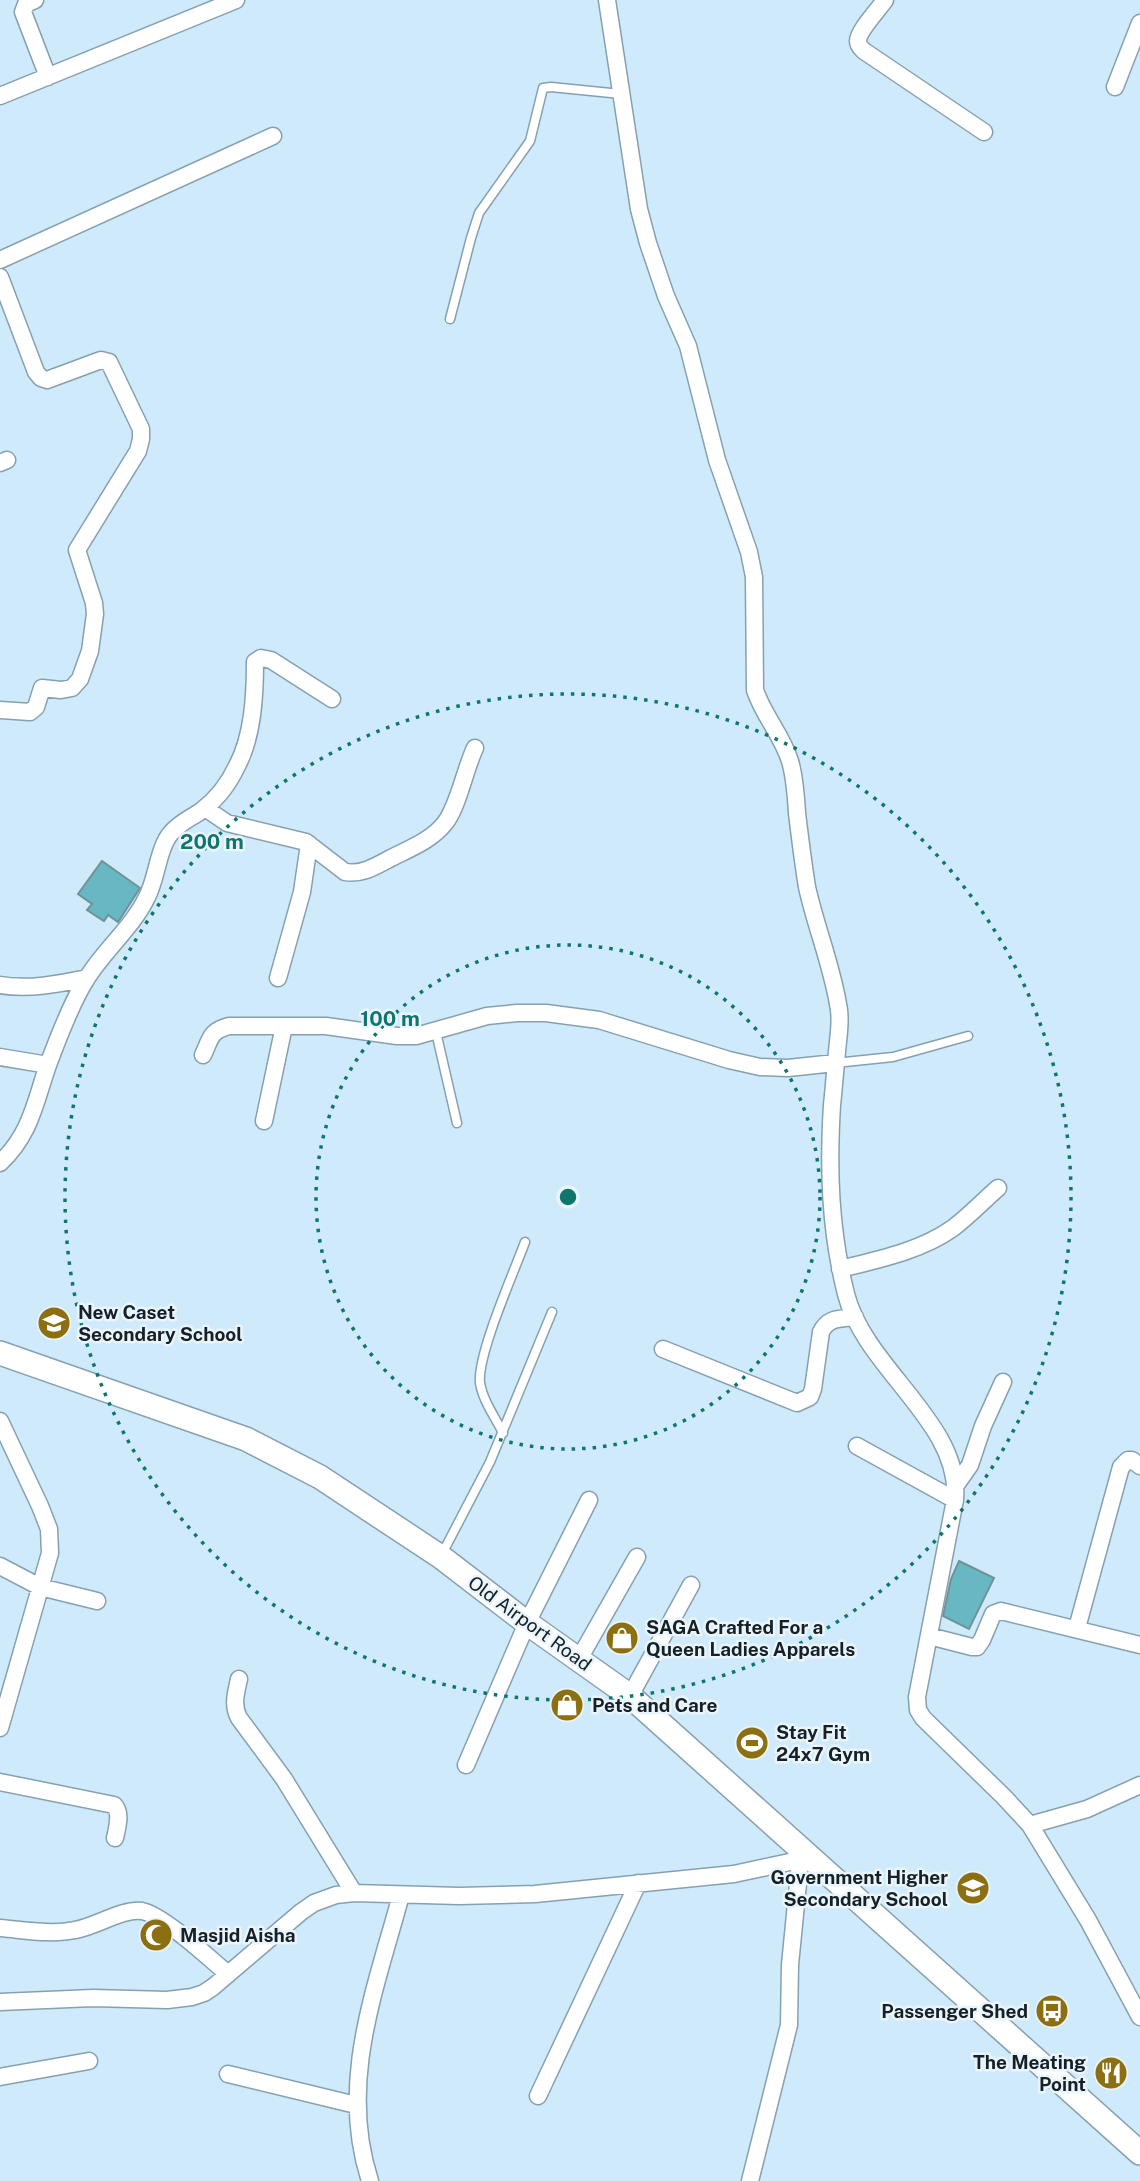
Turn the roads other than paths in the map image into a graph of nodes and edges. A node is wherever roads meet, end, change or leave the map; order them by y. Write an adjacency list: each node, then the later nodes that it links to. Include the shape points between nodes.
1 (35, 0): 6 (street, via 26,4 23,12)
2 (236, 0): 6 (street)
3 (607, 0): 8 (street)
4 (885, 0): 10 (street, via 858,45)
5 (1140, 23): 7 (street)
6 (48, 77): 9 (street)
7 (1115, 87)
8 (621, 94): 14 (lane, via 543,88 530,141 479,213); 28 (street, via 648,243 688,346 717,460 749,552 754,577 755,690 794,775 808,888 839,1011)
9 (0, 96)
10 (984, 132)
11 (273, 136): 12 (street)
12 (0, 260)
13 (0, 278): 16 (street, via 36,373 47,380 106,359 141,429 138,451 77,550 95,614 80,679 72,688 42,688 30,712)
14 (450, 319)
15 (332, 699): 18 (street, via 271,660 257,659 245,747 230,779)
16 (0, 710)
17 (475, 748): 19 (street, via 446,823 419,844 352,874)
18 (205, 808): 19 (street, via 227,823); 20 (street, via 171,833 148,897)
19 (309, 845): 21 (street, via 302,892)
20 (87, 978): 22 (street); 29 (street)
21 (278, 978)
22 (0, 985)
23 (284, 1026): 24 (street, via 326,1026 397,1036); 26 (street, via 219,1029); 30 (street)
24 (436, 1032): 28 (street, via 488,1016 546,1013 599,1020 760,1068); 31 (lane)
25 (968, 1036): 28 (lane, via 903,1055)
26 (203, 1055)
27 (0, 1057): 29 (street)
28 (835, 1063): 35 (street, via 830,1202)
29 (48, 1065): 32 (street, via 28,1126)
30 (264, 1121)
31 (457, 1123)
32 (0, 1163)
33 (998, 1188): 35 (street, via 934,1239)
34 (525, 1242): 42 (lane, via 480,1372 484,1399)
35 (840, 1269): 37 (street)
36 (552, 1312): 42 (lane)
37 (855, 1317): 38 (street, via 825,1324 813,1389 810,1397 797,1403); 45 (street, via 881,1361 940,1436)
38 (663, 1349)
39 (0, 1353): 47 (main road, Old Airport Road, via 246,1439 320,1477)
40 (1003, 1381): 45 (street)
41 (0, 1422): 51 (street, via 49,1529 50,1553)
42 (503, 1433): 47 (lane)
43 (858, 1446): 45 (street)
44 (1140, 1466): 54 (street, via 1132,1460 1121,1466)
45 (956, 1492): 55 (street)
46 (589, 1500): 53 (street)
47 (441, 1557): 53 (main road, Old Airport Road)
48 (637, 1557): 57 (street)
49 (0, 1566): 51 (street)
50 (691, 1584): 59 (street)
51 (40, 1587): 52 (street); 60 (street)
52 (97, 1601)
53 (527, 1623): 57 (main road, Old Airport Road); 61 (street)
54 (1077, 1628): 55 (street, via 1002,1611 993,1614 976,1647); 56 (street)
55 (929, 1636): 64 (street, via 918,1710)
56 (1140, 1645)
57 (579, 1659): 59 (main road, Old Airport Road)
58 (239, 1679): 68 (street, via 235,1701 239,1718 284,1779)
59 (630, 1696): 66 (main road, Old Airport Road)
60 (0, 1728)
61 (466, 1765)
62 (0, 1782): 65 (street, via 114,1805 118,1808)
63 (1140, 1785): 64 (street, via 1087,1809)
64 (1030, 1825): 73 (street)
65 (116, 1838)
66 (801, 1855): 67 (street, via 734,1874); 79 (main road, Old Airport Road); 81 (street, via 789,2025)
67 (638, 1883): 69 (street, via 534,1894); 77 (street)
68 (354, 1893): 69 (street); 71 (street, via 314,1903)
69 (401, 1895): 78 (street, via 359,2055)
70 (0, 1928): 71 (street, via 72,1931 139,1910 164,1922)
71 (228, 1974): 72 (street, via 204,1993 180,1998)
72 (0, 2002)
73 (1138, 2005)
74 (89, 2061): 76 (street)
75 (228, 2074): 78 (street)
76 (0, 2077)
77 (538, 2096)
78 (356, 2105): 80 (street)
79 (1140, 2154)
80 (370, 2181)
81 (750, 2181)

